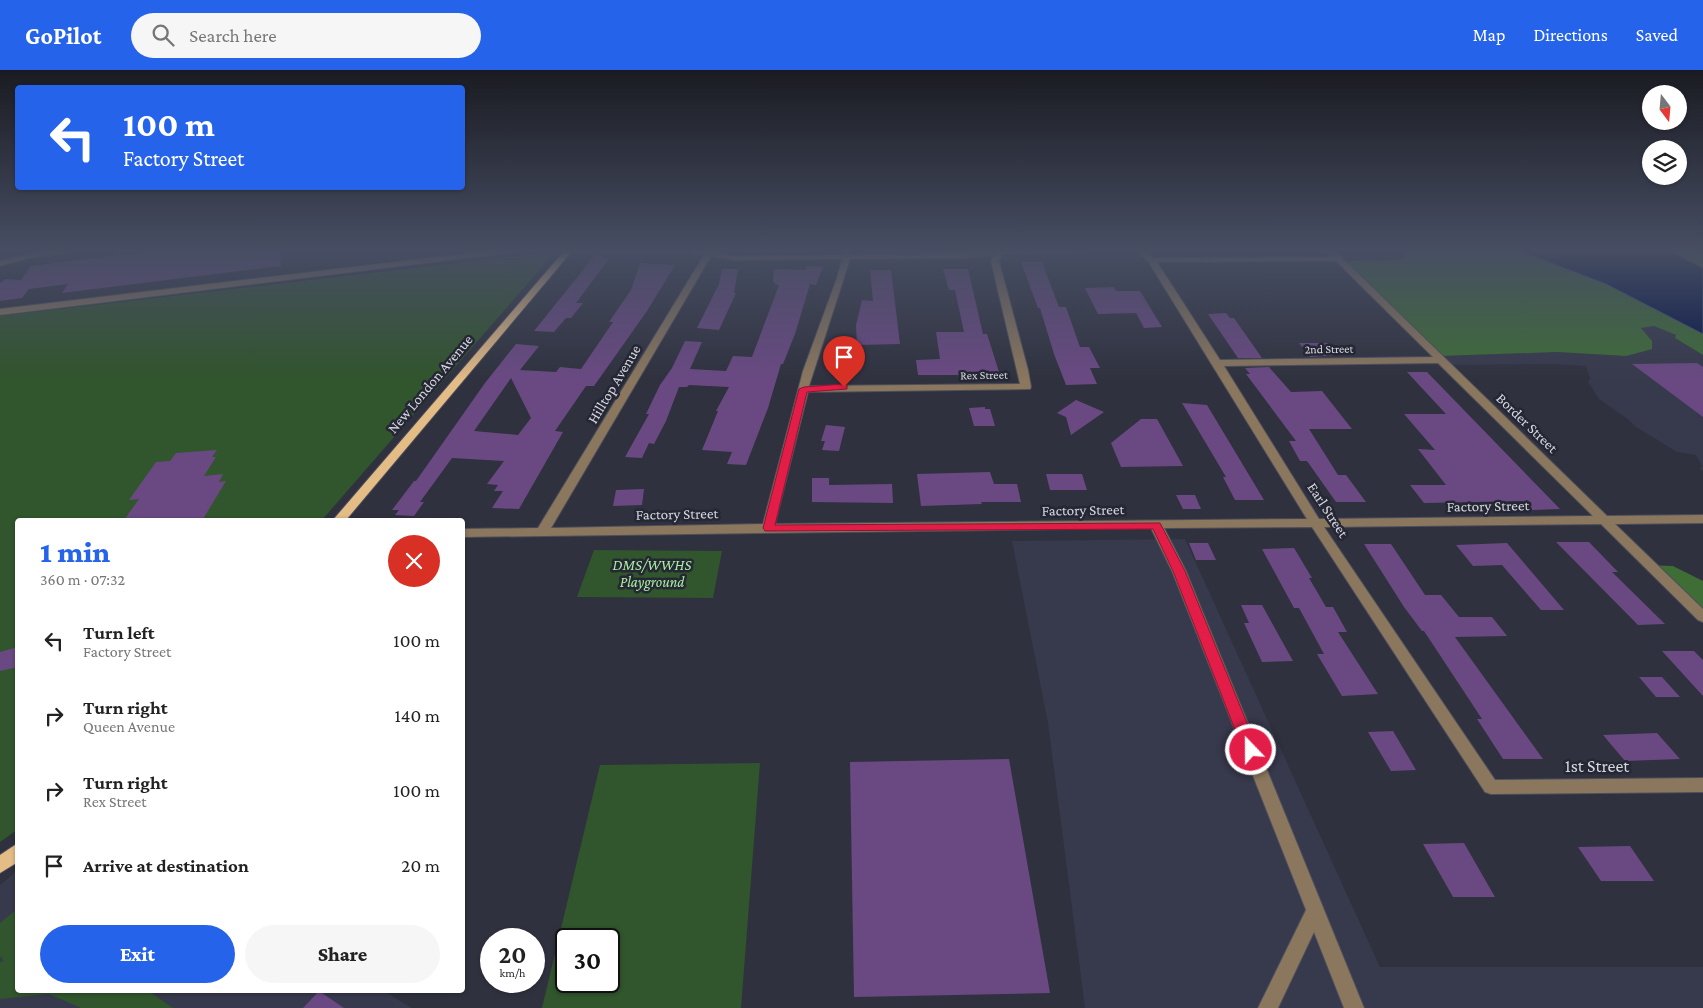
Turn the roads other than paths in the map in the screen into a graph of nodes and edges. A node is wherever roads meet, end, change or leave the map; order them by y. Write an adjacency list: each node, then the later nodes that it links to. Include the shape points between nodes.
1 (142, 294): 8 (street)
2 (533, 294): 12 (main road, New London Avenue)
3 (685, 294): 18 (street, Hilltop Avenue)
4 (835, 294): 11 (street)
5 (1003, 294): 11 (street, Rex Street, via 1026,387)
6 (1173, 294): 10 (street, Earl Street)
7 (1373, 294): 9 (street, Border Street)
8 (0, 312)
9 (1441, 360): 10 (street, 2nd Street); 14 (street, Border Street)
10 (1217, 363): 15 (street, Earl Street)
11 (804, 389): 17 (street)
12 (342, 518)
13 (1703, 519): 14 (street, Factory Street)
14 (1606, 521): 15 (street, Factory Street); 20 (street, Border Street)
15 (1316, 524): 16 (street, Factory Street); 22 (street, Earl Street)
16 (1156, 526): 17 (street, Factory Street); 25 (street, via 1179,571)
17 (768, 528): 18 (street, Factory Street)
18 (542, 532): 19 (street, Factory Street)
19 (465, 533)
20 (1703, 617)
21 (1703, 785): 22 (street, 1st Street)
22 (1491, 787)
23 (15, 853): 24 (main road)
24 (0, 865)
25 (1315, 910): 26 (street); 27 (street)
26 (1268, 1008)
27 (1354, 1008)

